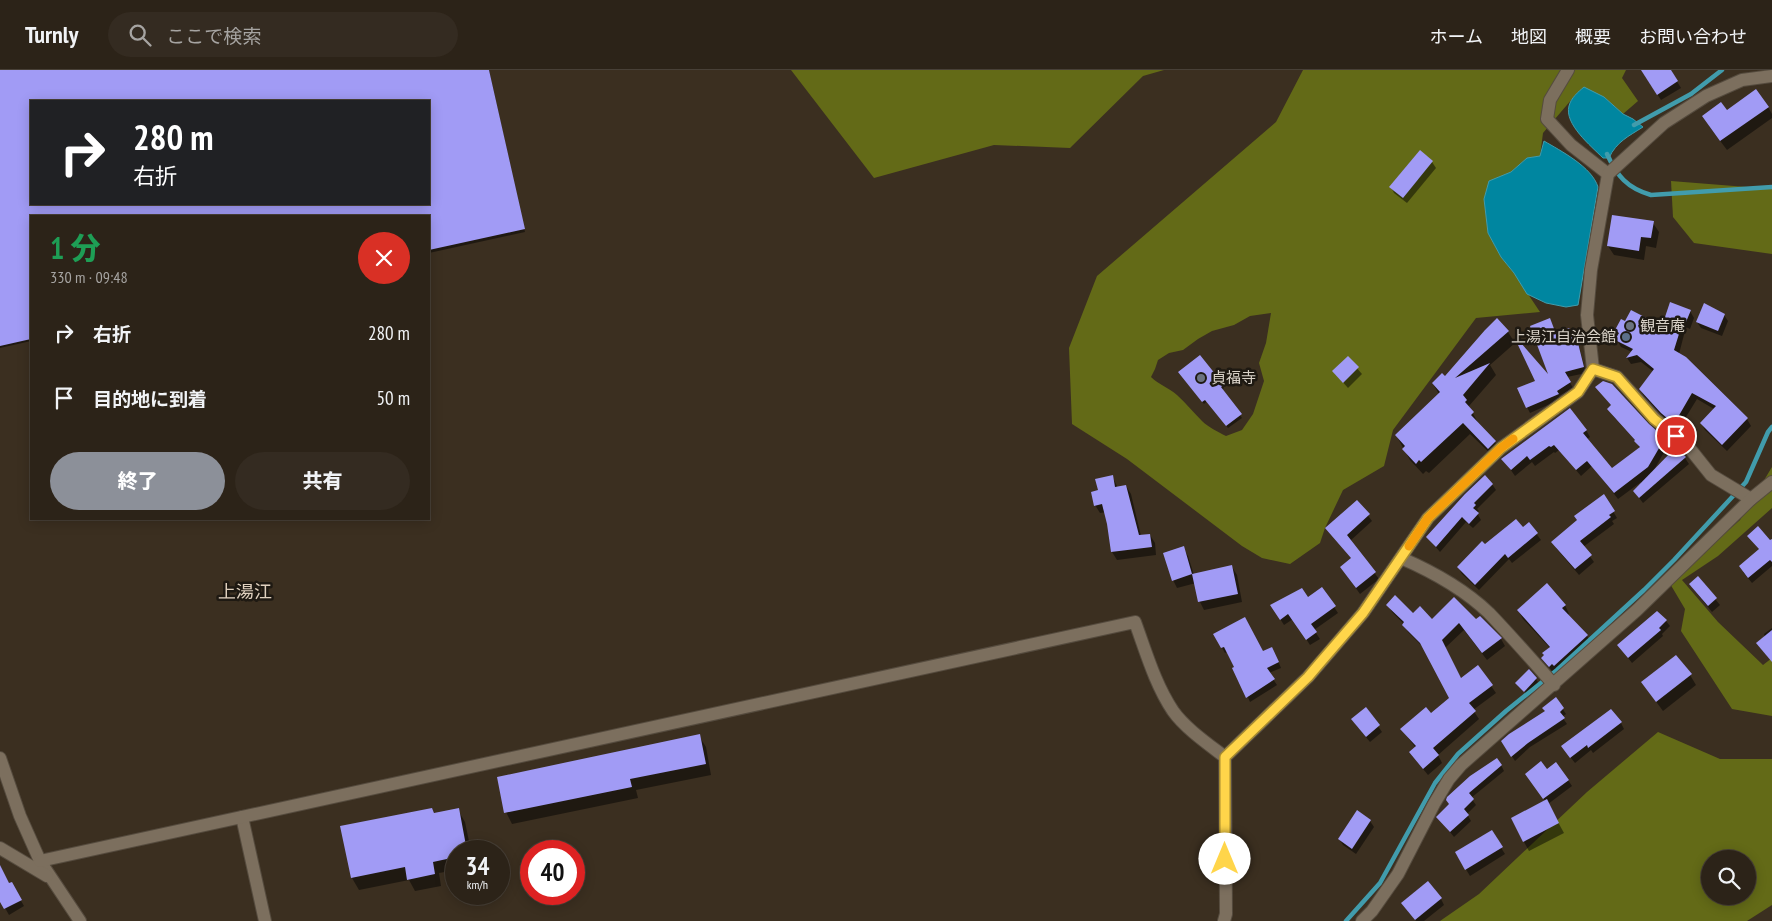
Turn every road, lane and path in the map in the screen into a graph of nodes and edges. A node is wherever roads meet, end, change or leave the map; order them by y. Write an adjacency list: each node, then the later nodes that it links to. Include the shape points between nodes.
1 (1568, 70): 3 (street, via 1550,100 1547,119 1571,145)
2 (1772, 76): 3 (street, via 1742,80 1706,96 1664,123)
3 (1608, 174): 4 (street, via 1586,315)
4 (1593, 369): 6 (street, via 1617,377 1654,419 1687,445 1711,475); 7 (street, via 1578,392 1501,448 1428,518)
5 (1772, 482): 6 (street)
6 (1747, 496): 8 (street, via 1637,610)
7 (1401, 558): 8 (street, via 1458,589 1488,612); 9 (street, via 1363,613 1308,677)
8 (1549, 680): 19 (street, via 1449,779 1398,874)
9 (1225, 757): 12 (street, via 1200,739 1174,712 1159,686 1135,622); 18 (street)
10 (0, 758): 11 (street)
11 (5, 792): 14 (street)
12 (242, 817): 14 (street); 17 (street)
13 (0, 848): 15 (street)
14 (40, 861): 15 (street)
15 (50, 877): 16 (street)
16 (80, 921)
17 (265, 921)
18 (1224, 921)
19 (1362, 921)

